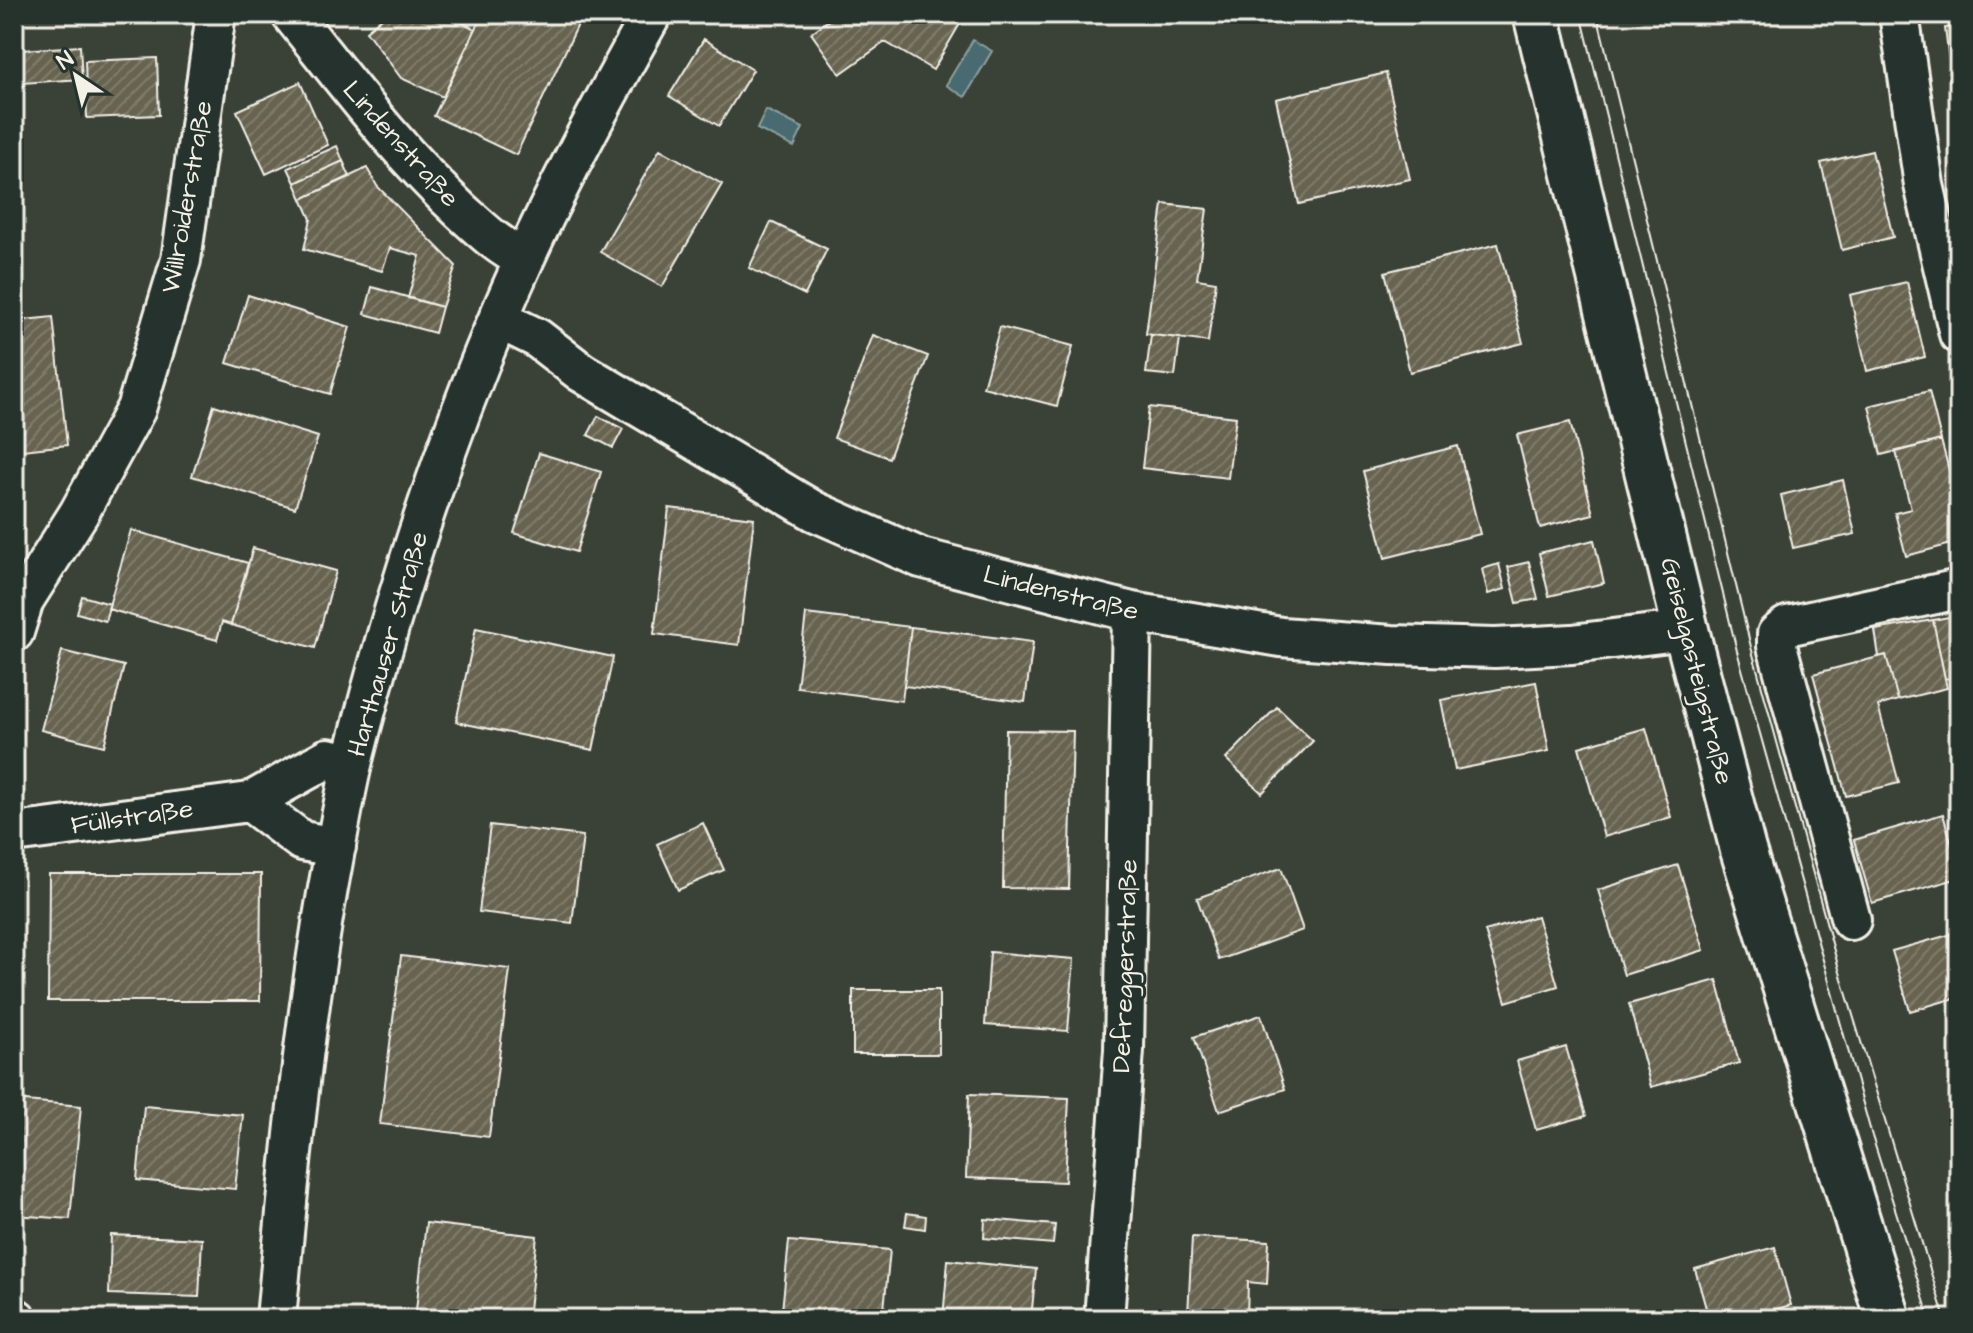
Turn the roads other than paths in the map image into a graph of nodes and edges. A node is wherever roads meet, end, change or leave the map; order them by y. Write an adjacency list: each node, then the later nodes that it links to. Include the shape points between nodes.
1 (216, 14): 12 (street, Willroiderstraße, via 181,260 136,409 24,600)
2 (291, 14): 6 (street, Lindenstraße, via 438,189 501,248)
3 (652, 14): 6 (street, Harthauser Straße)
4 (1536, 14): 11 (main road, Geiselgasteigstraße)
5 (1899, 14): 8 (street, via 1924,185)
6 (524, 259): 7 (street, Harthauser Straße)
7 (498, 319): 10 (street, Lindenstraße, via 537,338 581,372 814,511 921,558); 13 (street, Harthauser Straße, via 433,492)
8 (1959, 334)
9 (1959, 589): 17 (street, via 1787,626 1777,634)
10 (1132, 612): 11 (street, Lindenstraße, via 1281,637 1392,645 1495,648); 19 (street, Defreggerstraße, via 1124,1050)
11 (1686, 630): 20 (main road, Geiselgasteigstraße, via 1743,850)
12 (14, 632)
13 (352, 763): 14 (street, Füllstraße, via 328,758); 16 (street, Harthauser Straße)
14 (250, 802): 15 (street, Füllstraße); 16 (street, via 302,841)
15 (14, 833)
16 (336, 847): 18 (street, Harthauser Straße, via 305,1039)
17 (1851, 920)
18 (276, 1319)
19 (1104, 1319)
20 (1888, 1319)

